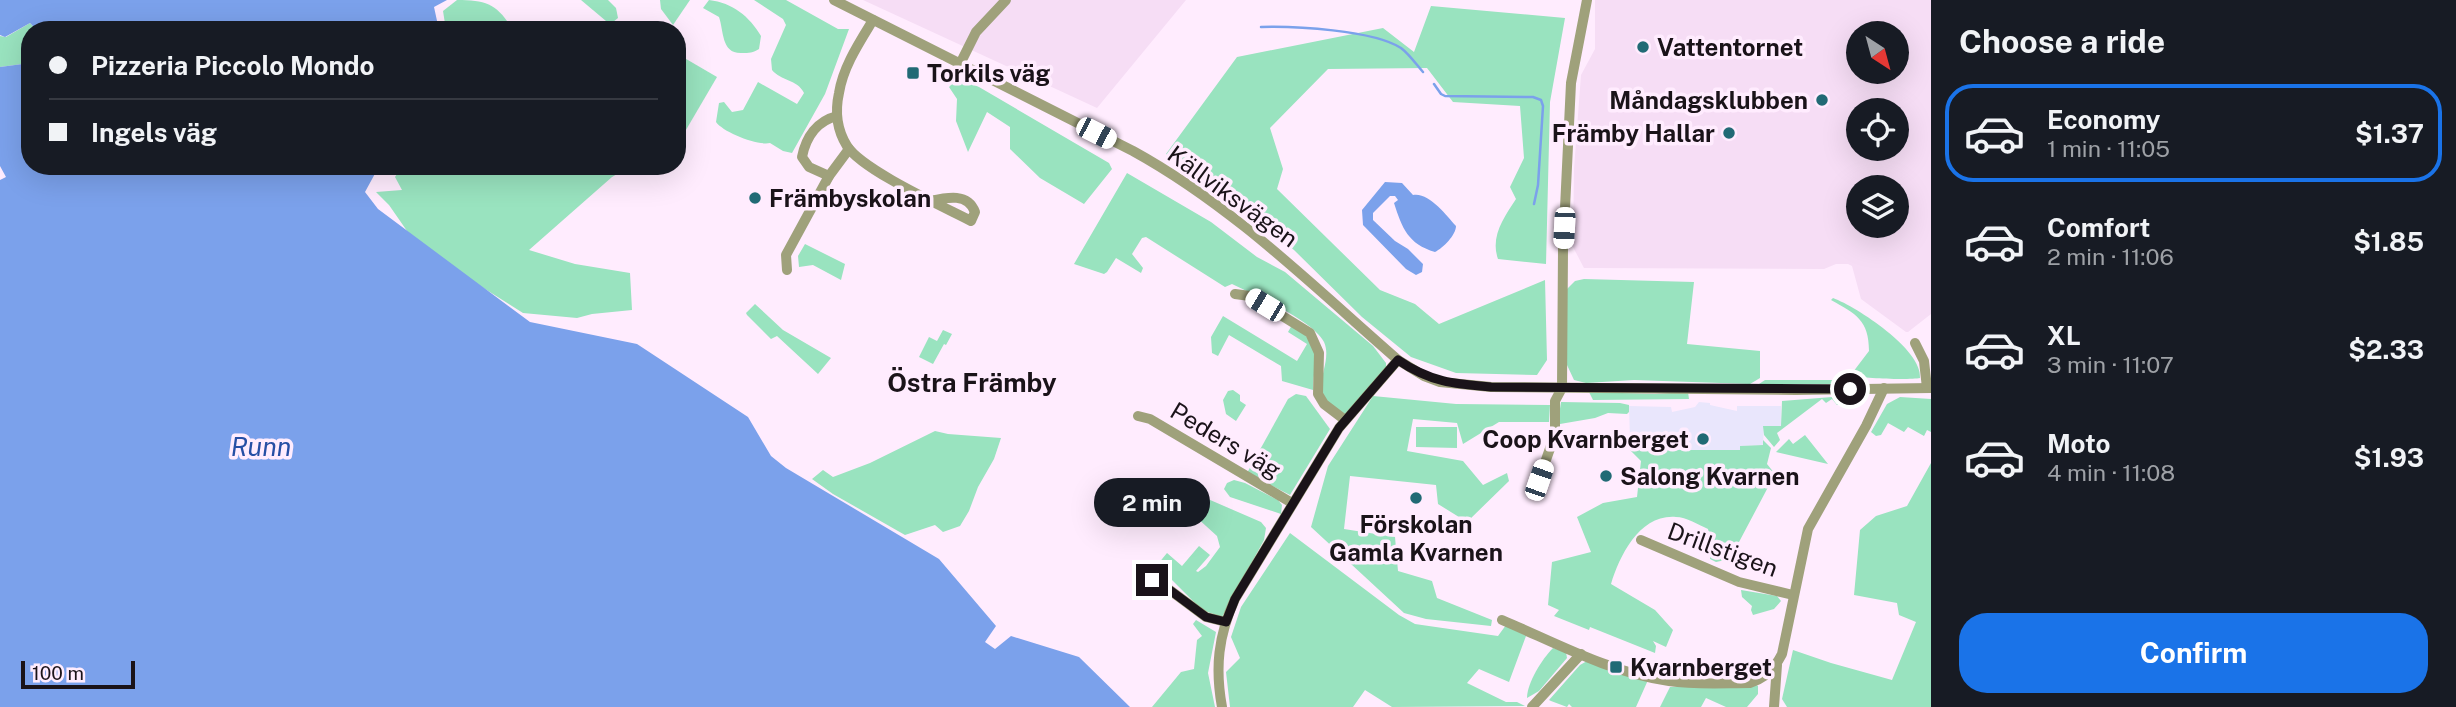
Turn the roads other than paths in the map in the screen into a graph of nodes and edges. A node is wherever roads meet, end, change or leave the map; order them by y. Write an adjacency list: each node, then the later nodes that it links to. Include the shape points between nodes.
1 (834, 0): 4 (street, Källviksvägen)
2 (1006, 0): 5 (street, via 976,32)
3 (1587, 0): 14 (street, via 1571,83)
4 (873, 20): 5 (street, Källviksvägen); 6 (street, via 844,75)
5 (960, 64): 13 (street, Källviksvägen, via 1133,152 1209,198)
6 (837, 116): 7 (street); 8 (street, via 818,124 802,157 809,167)
7 (849, 149): 8 (street); 9 (street, via 872,168)
8 (829, 176): 10 (street, via 786,255)
9 (930, 201)
10 (787, 270)
11 (1235, 295): 18 (street, via 1250,296 1310,333 1319,353 1318,394)
12 (1915, 343): 16 (street)
13 (1398, 360): 14 (street, Källviksvägen, via 1424,376 1449,383); 18 (street)
14 (1562, 388): 15 (street, Källviksvägen); 19 (street, via 1555,401 1555,434)
15 (1884, 388): 16 (street, Källviksvägen); 23 (street, via 1808,529)
16 (1929, 388)
17 (1138, 416): 20 (street, Peders väg)
18 (1345, 420): 20 (street)
19 (1536, 483)
20 (1292, 503): 25 (street)
21 (1640, 540): 23 (street, Drillstigen, via 1739,582)
22 (1152, 580): 25 (street, via 1206,617)
23 (1793, 596): 27 (street)
24 (1502, 620): 26 (street)
25 (1226, 622): 28 (street, via 1218,656)
26 (1581, 654): 27 (street, via 1670,681 1750,683); 29 (street)
27 (1777, 665): 30 (street)
28 (1222, 707)
29 (1532, 707)
30 (1773, 707)

